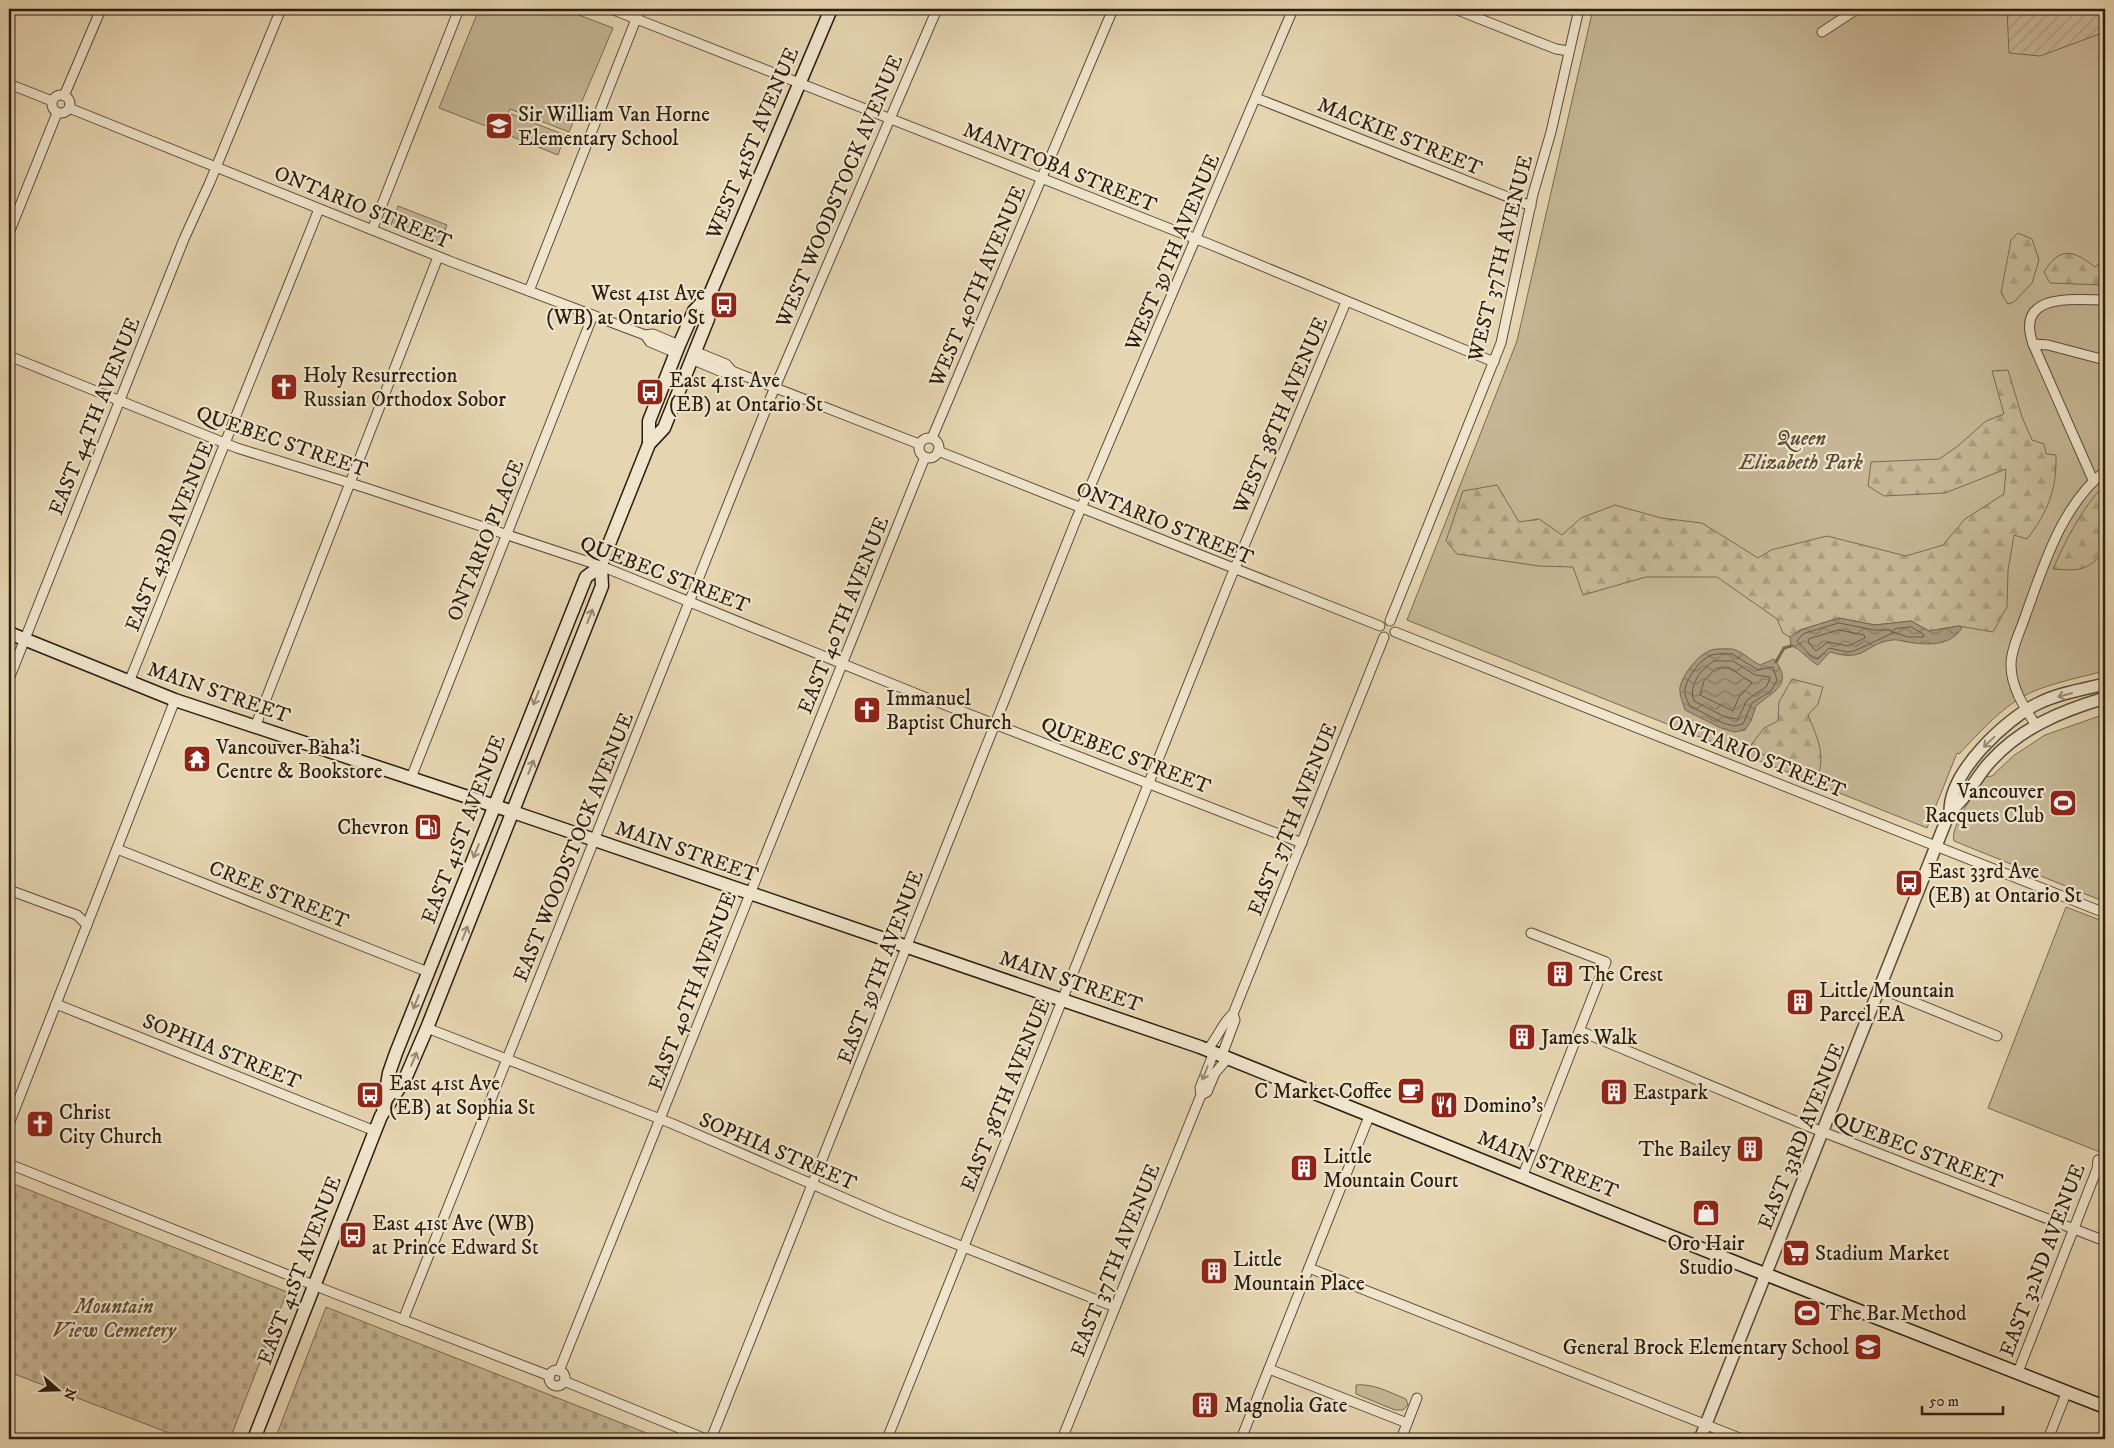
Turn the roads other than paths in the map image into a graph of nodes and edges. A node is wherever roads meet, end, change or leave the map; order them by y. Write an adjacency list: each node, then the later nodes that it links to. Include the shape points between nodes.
1 (101, 9): 18 (street)
2 (281, 9): 24 (street, EAST 44TH AVENUE)
3 (459, 9): 28 (street)
4 (611, 9): 13 (street, MANITOBA STREET)
5 (640, 9): 13 (street)
6 (831, 9): 16 (main road, WEST 41ST AVENUE)
7 (937, 9): 23 (street, WEST WOODSTOCK AVENUE)
8 (1113, 9): 25 (street, WEST 40TH AVENUE)
9 (1293, 9): 19 (street, WEST 39TH AVENUE)
10 (1455, 9): 15 (street)
11 (1579, 9): 15 (street, WEST 37TH AVENUE)
12 (1857, 9): 14 (street)
13 (636, 18): 16 (street, MANITOBA STREET); 32 (street)
14 (1822, 32)
15 (1569, 52): 26 (street, WEST 37TH AVENUE)
16 (799, 82): 23 (street, MANITOBA STREET); 33 (main road, WEST 41ST AVENUE)
17 (9, 84): 20 (street)
18 (64, 96): 20 (street, via 57,96); 21 (street, via 69,101)
19 (1256, 98): 26 (street, MACKIE STREET); 30 (street, WEST 39TH AVENUE)
20 (52, 101): 22 (street, via 52,108)
21 (69, 108): 22 (street, via 64,113); 24 (street, ONTARIO STREET)
22 (57, 113): 29 (street)
23 (890, 118): 25 (street, MANITOBA STREET); 43 (street, WEST WOODSTOCK AVENUE)
24 (216, 167): 27 (street, ONTARIO STREET); 44 (street, EAST 44TH AVENUE)
25 (1042, 178): 30 (street, MANITOBA STREET); 45 (street, WEST 40TH AVENUE)
26 (1531, 206): 42 (street, WEST 37TH AVENUE, via 1515,286)
27 (319, 209): 28 (street, ONTARIO STREET); 46 (street, EAST 43RD AVENUE)
28 (372, 230): 31 (street, ONTARIO STREET)
29 (9, 233)
30 (1196, 239): 35 (street, MANITOBA STREET); 54 (street, WEST 39TH AVENUE)
31 (438, 256): 32 (street, ONTARIO STREET); 53 (street)
32 (529, 291): 36 (street, ONTARIO STREET)
33 (710, 294): 38 (main road, WEST 41ST AVENUE, via 694,311); 39 (main road, WEST 41ST AVENUE, via 708,319)
34 (2105, 300): 37 (street, via 2046,302 2030,317)
35 (1346, 302): 42 (street, MANITOBA STREET); 57 (street, WEST 38TH AVENUE)
36 (594, 315): 38 (street, ONTARIO STREET, via 645,335 653,334); 55 (street, ONTARIO PLACE)
37 (2033, 344): 41 (street); 52 (street)
38 (678, 349): 47 (main road, EAST 41ST AVENUE, via 648,421)
39 (693, 355): 43 (street, via 726,364 732,371); 47 (main road, EAST 41ST AVENUE, via 664,428)
40 (9, 356): 44 (street, QUEBEC STREET)
41 (2105, 360)
42 (1494, 362): 59 (street, WEST 37TH AVENUE)
43 (774, 387): 48 (street); 58 (street, EAST WOODSTOCK AVENUE)
44 (120, 400): 46 (street, QUEBEC STREET); 64 (street, EAST 44TH AVENUE)
45 (932, 438): 48 (street, via 924,438); 49 (street, via 938,443)
46 (226, 443): 53 (street, QUEBEC STREET); 67 (street, EAST 43RD AVENUE)
47 (649, 444): 56 (main road, EAST 41ST AVENUE)
48 (919, 444): 50 (street, via 919,452)
49 (938, 451): 50 (street, via 931,458); 54 (street, ONTARIO STREET)
50 (925, 457): 65 (street, EAST 40TH AVENUE)
51 (2105, 471): 52 (street)
52 (2093, 480): 71 (street, via 2058,533 2044,563 2014,650 2013,679)
53 (350, 483): 55 (street, QUEBEC STREET); 74 (street)
54 (1081, 508): 57 (street, ONTARIO STREET); 72 (street, EAST 39TH AVENUE)
55 (506, 535): 56 (street, QUEBEC STREET); 75 (street, ONTARIO PLACE)
56 (600, 566): 58 (street, QUEBEC STREET); 77 (main road, EAST 41ST AVENUE, one-way to 77, via 586,577); 79 (main road, EAST 41ST AVENUE, one-way to 56, via 602,586)
57 (1235, 569): 60 (street, ONTARIO STREET); 76 (street, EAST 38TH AVENUE)
58 (690, 602): 65 (street, QUEBEC STREET); 80 (street, EAST WOODSTOCK AVENUE)
59 (1390, 621): 60 (street, via 1384,621); 61 (street, via 1395,625)
60 (1380, 626): 63 (street)
61 (1395, 632): 63 (street, via 1391,637); 82 (street, ONTARIO STREET)
62 (9, 633): 64 (main road, MAIN STREET)
63 (1384, 637): 81 (street, EAST 37TH AVENUE)
64 (24, 639): 66 (street, EAST 44TH AVENUE); 67 (main road, MAIN STREET)
65 (843, 664): 72 (street, QUEBEC STREET); 85 (street, EAST 40TH AVENUE)
66 (9, 679)
67 (129, 682): 70 (main road, MAIN STREET)
68 (2105, 684): 71 (street, one-way to 71, via 2041,702)
69 (2105, 698): 73 (street)
70 (175, 700): 74 (main road, MAIN STREET); 83 (street)
71 (2026, 710): 73 (street); 78 (street, one-way to 78, via 1970,763 1950,798)
72 (995, 723): 76 (street, QUEBEC STREET); 89 (street, EAST 39TH AVENUE)
73 (2035, 724): 78 (street, via 1990,761 1960,804)
74 (255, 727): 75 (main road, MAIN STREET)
75 (411, 778): 77 (main road, MAIN STREET)
76 (1149, 783): 81 (street, QUEBEC STREET); 92 (street, EAST 38TH AVENUE)
77 (494, 806): 79 (main road, MAIN STREET); 90 (main road, EAST 41ST AVENUE, one-way to 90)
78 (1950, 811): 82 (street, EAST 33RD AVENUE)
79 (513, 812): 80 (main road, MAIN STREET); 95 (main road, EAST 41ST AVENUE, one-way to 79)
80 (594, 840): 85 (main road, MAIN STREET); 99 (street, EAST WOODSTOCK AVENUE)
81 (1302, 843): 94 (street, EAST 37TH AVENUE)
82 (1936, 846): 86 (street, ONTARIO STREET); 91 (street, EAST 33RD AVENUE)
83 (117, 849): 87 (street); 90 (street, CREE STREET)
84 (9, 890): 87 (street, via 77,915)
85 (749, 893): 89 (main road, MAIN STREET); 103 (street, EAST 40TH AVENUE)
86 (2105, 913)
87 (87, 925): 93 (street)
88 (1531, 933): 96 (street, via 1606,962)
89 (908, 946): 92 (main road, MAIN STREET); 110 (street, EAST 39TH AVENUE)
90 (428, 972): 102 (main road, EAST 41ST AVENUE, one-way to 102, via 389,1074)
91 (1879, 988): 97 (street); 106 (street, EAST 33RD AVENUE)
92 (1063, 999): 98 (main road, MAIN STREET); 113 (street, EAST 38TH AVENUE)
93 (56, 1004): 104 (street); 105 (street, SOPHIA STREET)
94 (1233, 1014): 98 (street, EAST 37TH AVENUE, via 1222,1031); 98 (street, EAST 37TH AVENUE, via 1235,1020)
95 (427, 1028): 99 (street, SOPHIA STREET); 102 (main road, EAST 41ST AVENUE, one-way to 95, via 405,1079)
96 (1580, 1031): 106 (street, QUEBEC STREET); 109 (street)
97 (1997, 1036)
98 (1217, 1054): 100 (street, EAST 37TH AVENUE, one-way to 100, via 1200,1088); 100 (street, EAST 37TH AVENUE, via 1215,1073 1207,1092); 101 (main road, MAIN STREET)
99 (506, 1059): 103 (street, SOPHIA STREET); 118 (street, EAST WOODSTOCK AVENUE)
100 (1201, 1095): 117 (street, EAST 37TH AVENUE)
101 (1370, 1114): 109 (main road, MAIN STREET); 114 (street)
102 (381, 1116): 105 (main road, EAST 41ST AVENUE)
103 (660, 1120): 110 (street, SOPHIA STREET); 120 (street, EAST 40TH AVENUE)
104 (9, 1124)
105 (375, 1131): 116 (main road, EAST 41ST AVENUE)
106 (1822, 1132): 111 (street, QUEBEC STREET); 115 (street, EAST 33RD AVENUE)
107 (2098, 1160): 111 (street, EAST 32ND AVENUE)
108 (9, 1164): 116 (street)
109 (1523, 1175): 115 (main road, MAIN STREET)
110 (812, 1186): 113 (street, SOPHIA STREET); 131 (street, EAST 39TH AVENUE)
111 (2074, 1228): 112 (street, QUEBEC STREET); 121 (street, EAST 32ND AVENUE)
112 (2105, 1241)
113 (963, 1247): 117 (street, SOPHIA STREET); 132 (street, EAST 38TH AVENUE)
114 (1309, 1268): 119 (street); 128 (street)
115 (1766, 1274): 121 (main road, MAIN STREET); 128 (street, EAST 33RD AVENUE)
116 (314, 1286): 118 (street); 129 (main road, EAST 41ST AVENUE)
117 (1115, 1307): 133 (street, EAST 37TH AVENUE)
118 (403, 1320): 122 (street)
119 (1269, 1369): 127 (street); 134 (street)
120 (559, 1371): 122 (street); 123 (street)
121 (2018, 1372): 124 (main road, MAIN STREET)
122 (550, 1376): 123 (street, via 555,1386)
123 (564, 1381): 130 (street)
124 (2066, 1391): 126 (main road, MAIN STREET); 138 (street)
125 (1417, 1398): 127 (street)
126 (2105, 1407)
127 (1407, 1423): 135 (street)
128 (1706, 1425): 136 (street, EAST 33RD AVENUE); 137 (street)
129 (254, 1439)
130 (706, 1439)
131 (711, 1439)
132 (886, 1439)
133 (1062, 1439)
134 (1241, 1439)
135 (1401, 1439)
136 (1700, 1439)
137 (1742, 1439)
138 (2048, 1439)

